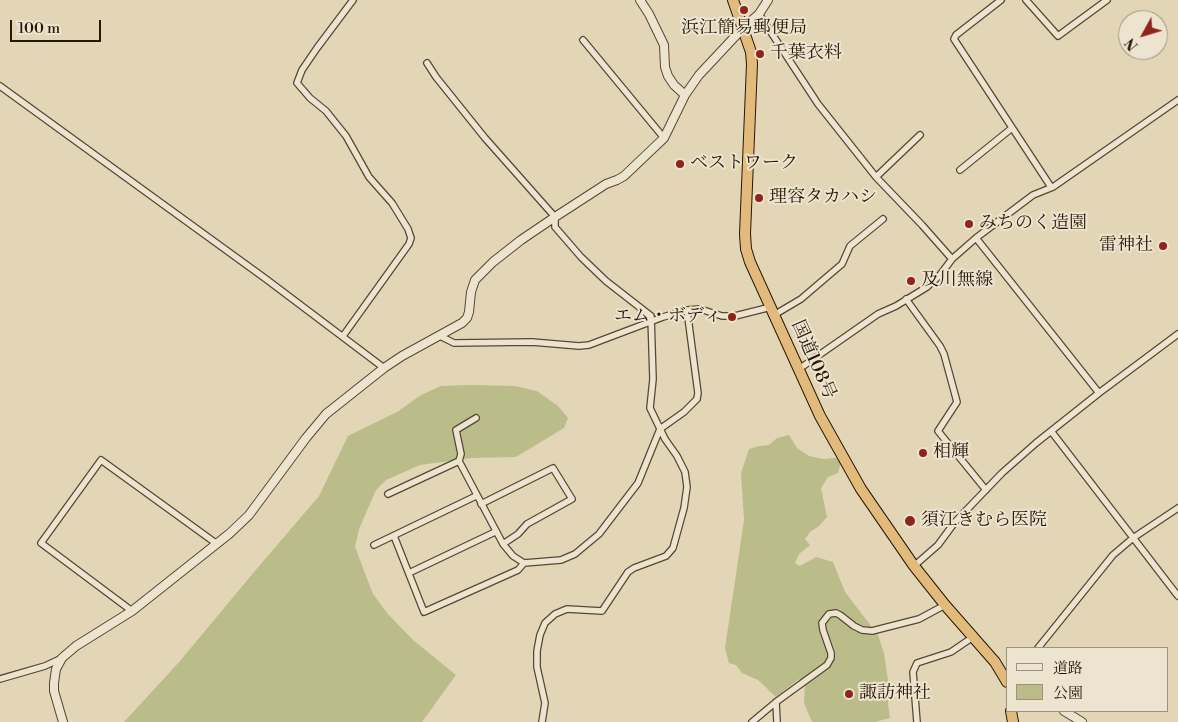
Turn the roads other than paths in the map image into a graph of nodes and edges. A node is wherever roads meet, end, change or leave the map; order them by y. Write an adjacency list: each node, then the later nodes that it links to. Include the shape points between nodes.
1 (353, 0): 30 (street, via 302,70 297,83 346,136 369,177 392,203 411,238)
2 (640, 0): 13 (street, via 664,45 668,76)
3 (733, 0): 9 (highway, 国道108号)
4 (768, 0): 8 (street)
5 (1026, 0): 6 (street, via 1058,36)
6 (1107, 0)
7 (998, 1): 15 (street, via 954,39)
8 (759, 14): 9 (street); 19 (street, via 818,104)
9 (743, 28): 13 (street, via 699,74); 27 (highway, 国道108号, via 752,64 746,249)
10 (583, 40): 17 (street)
11 (427, 63): 21 (street, via 485,138)
12 (0, 86): 30 (street)
13 (685, 95): 17 (street)
14 (1178, 100): 20 (street)
15 (1012, 128): 18 (street); 20 (street)
16 (920, 134): 19 (street)
17 (664, 138): 21 (street, via 624,176)
18 (960, 170)
19 (876, 177): 24 (street)
20 (1051, 187): 23 (street, via 1033,195)
21 (555, 217): 28 (street, via 555,227 580,257 651,316); 31 (street, via 479,275 471,292 467,318)
22 (884, 218): 27 (street, via 850,246 842,264 808,294)
23 (976, 238): 24 (street); 34 (street)
24 (952, 259): 25 (street, via 927,287)
25 (906, 299): 33 (street, via 878,314); 39 (street, via 944,354 957,402 938,432)
26 (687, 310): 27 (street, via 700,309 722,316); 28 (street); 36 (street, via 697,400)
27 (772, 311): 33 (highway, 国道108号)
28 (652, 322): 31 (street, via 579,346 532,342 454,344); 36 (street, via 650,408)
29 (1178, 334): 34 (street)
30 (343, 336): 32 (street)
31 (440, 336): 32 (street)
32 (384, 368): 47 (street, via 317,423 249,515)
33 (799, 369): 51 (highway, 国道108号, via 820,416 861,489)
34 (1099, 393): 37 (street)
35 (476, 418): 38 (street, via 456,430 461,454)
36 (660, 429): 50 (street, via 638,484 599,534 583,549 561,560); 64 (street, via 685,472 687,487 673,548 666,556 628,572 602,611 567,609 545,623 537,651 545,703)
37 (1051, 431): 39 (street); 46 (street)
38 (459, 461): 40 (street); 41 (street)
39 (986, 490): 51 (street, via 938,545)
40 (388, 494)
41 (476, 496): 42 (street); 45 (street)
42 (481, 504): 44 (street); 48 (street, via 553,468 572,499 528,524)
43 (1178, 508): 46 (street)
44 (495, 532): 48 (street); 52 (street)
45 (394, 536): 49 (street); 52 (street)
46 (1133, 538): 53 (street); 57 (street, via 1112,555)
47 (217, 544): 55 (street); 55 (street, via 101,460 41,543)
48 (503, 544): 50 (street)
49 (374, 545)
50 (524, 563): 52 (street, via 518,570 424,612)
51 (914, 566): 54 (highway, 国道108号)
52 (408, 573)
53 (1178, 596)
54 (945, 605): 56 (highway, 国道108号); 61 (street, via 919,619 872,631 862,630 836,613 829,614 822,622 831,653 829,661)
55 (132, 611): 58 (street)
56 (973, 638): 60 (highway, 国道108号, via 995,662); 67 (street, via 951,652 917,663 913,672)
57 (1039, 647)
58 (62, 658): 59 (street); 63 (street, via 56,669 54,691)
59 (0, 679)
60 (1006, 680)
61 (776, 702): 65 (street); 66 (street)
62 (1066, 712): 68 (street)
63 (64, 722)
64 (542, 722)
65 (752, 722)
66 (777, 722)
67 (917, 722)
68 (1082, 722)

